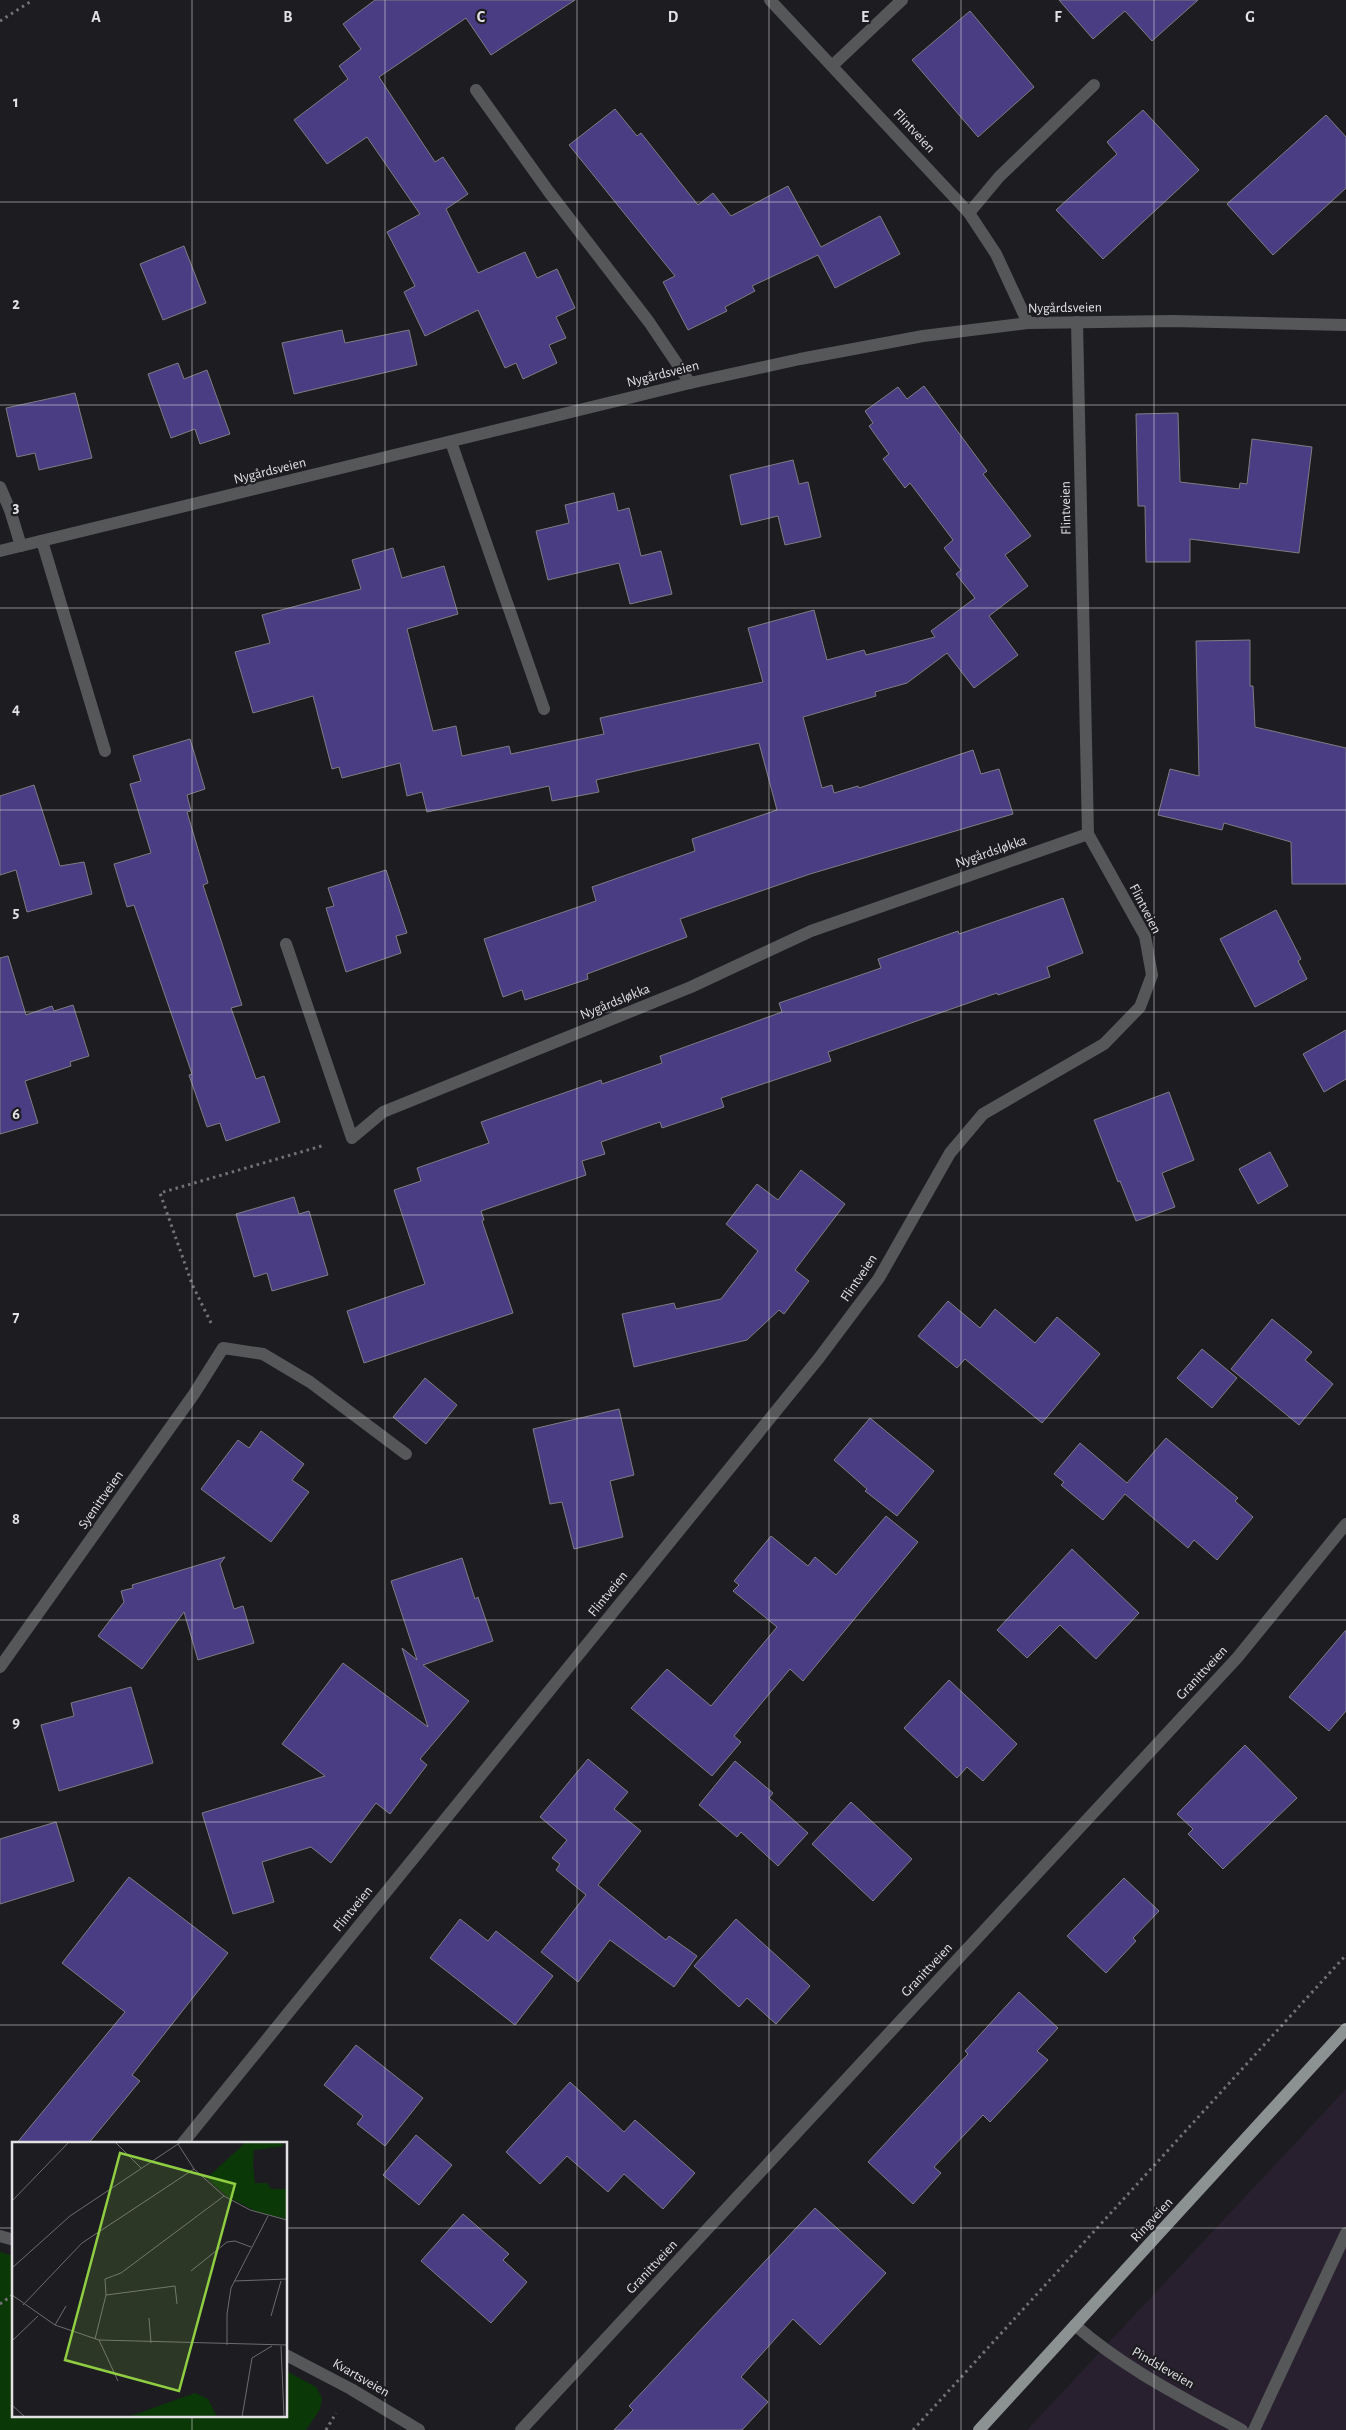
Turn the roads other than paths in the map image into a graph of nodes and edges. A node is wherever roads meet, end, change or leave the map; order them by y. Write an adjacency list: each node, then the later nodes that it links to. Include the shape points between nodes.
1 (770, 0): 3 (street, Flintveien)
2 (902, 0): 3 (street)
3 (833, 65): 6 (street, Flintveien)
4 (1094, 85): 6 (street, via 999,177)
5 (476, 90): 10 (street)
6 (969, 213): 8 (street, Flintveien, via 996,254)
7 (1077, 322): 8 (street, Nygårdsveien); 9 (street, Nygårdsveien); 18 (street, Flintveien)
8 (1028, 323): 10 (street, Nygårdsveien, via 923,336 800,358)
9 (1346, 325)
10 (690, 383): 11 (street, Nygårdsveien)
11 (451, 442): 13 (street, Nygårdsveien); 16 (street)
12 (0, 487): 14 (street)
13 (42, 541): 14 (street, Nygårdsveien); 17 (street)
14 (21, 546): 15 (street, Nygårdsveien)
15 (0, 551)
16 (544, 709)
17 (105, 751)
18 (1088, 834): 19 (street, Nygårdsløkka, via 811,931 691,987 383,1112 352,1138); 24 (street, Flintveien, via 1145,936 1152,975 1140,1007 1104,1044 983,1114 950,1152 879,1278 819,1358)
19 (286, 944)
20 (406, 1454): 22 (street, Syenittveien, via 310,1382 263,1354 222,1348 188,1402)
21 (1346, 1524): 29 (street, Granittveien, via 1237,1658)
22 (0, 1667)
23 (1346, 2029): 26 (main road, Ringveien)
24 (184, 2142)
25 (1346, 2233): 32 (street)
26 (1075, 2325): 30 (main road, Ringveien); 31 (street, Pindsleveien, via 1139,2374)
27 (288, 2355): 28 (street, Kvartsveien)
28 (420, 2430)
29 (521, 2430)
30 (979, 2430)
31 (1242, 2430)
32 (1254, 2430)

